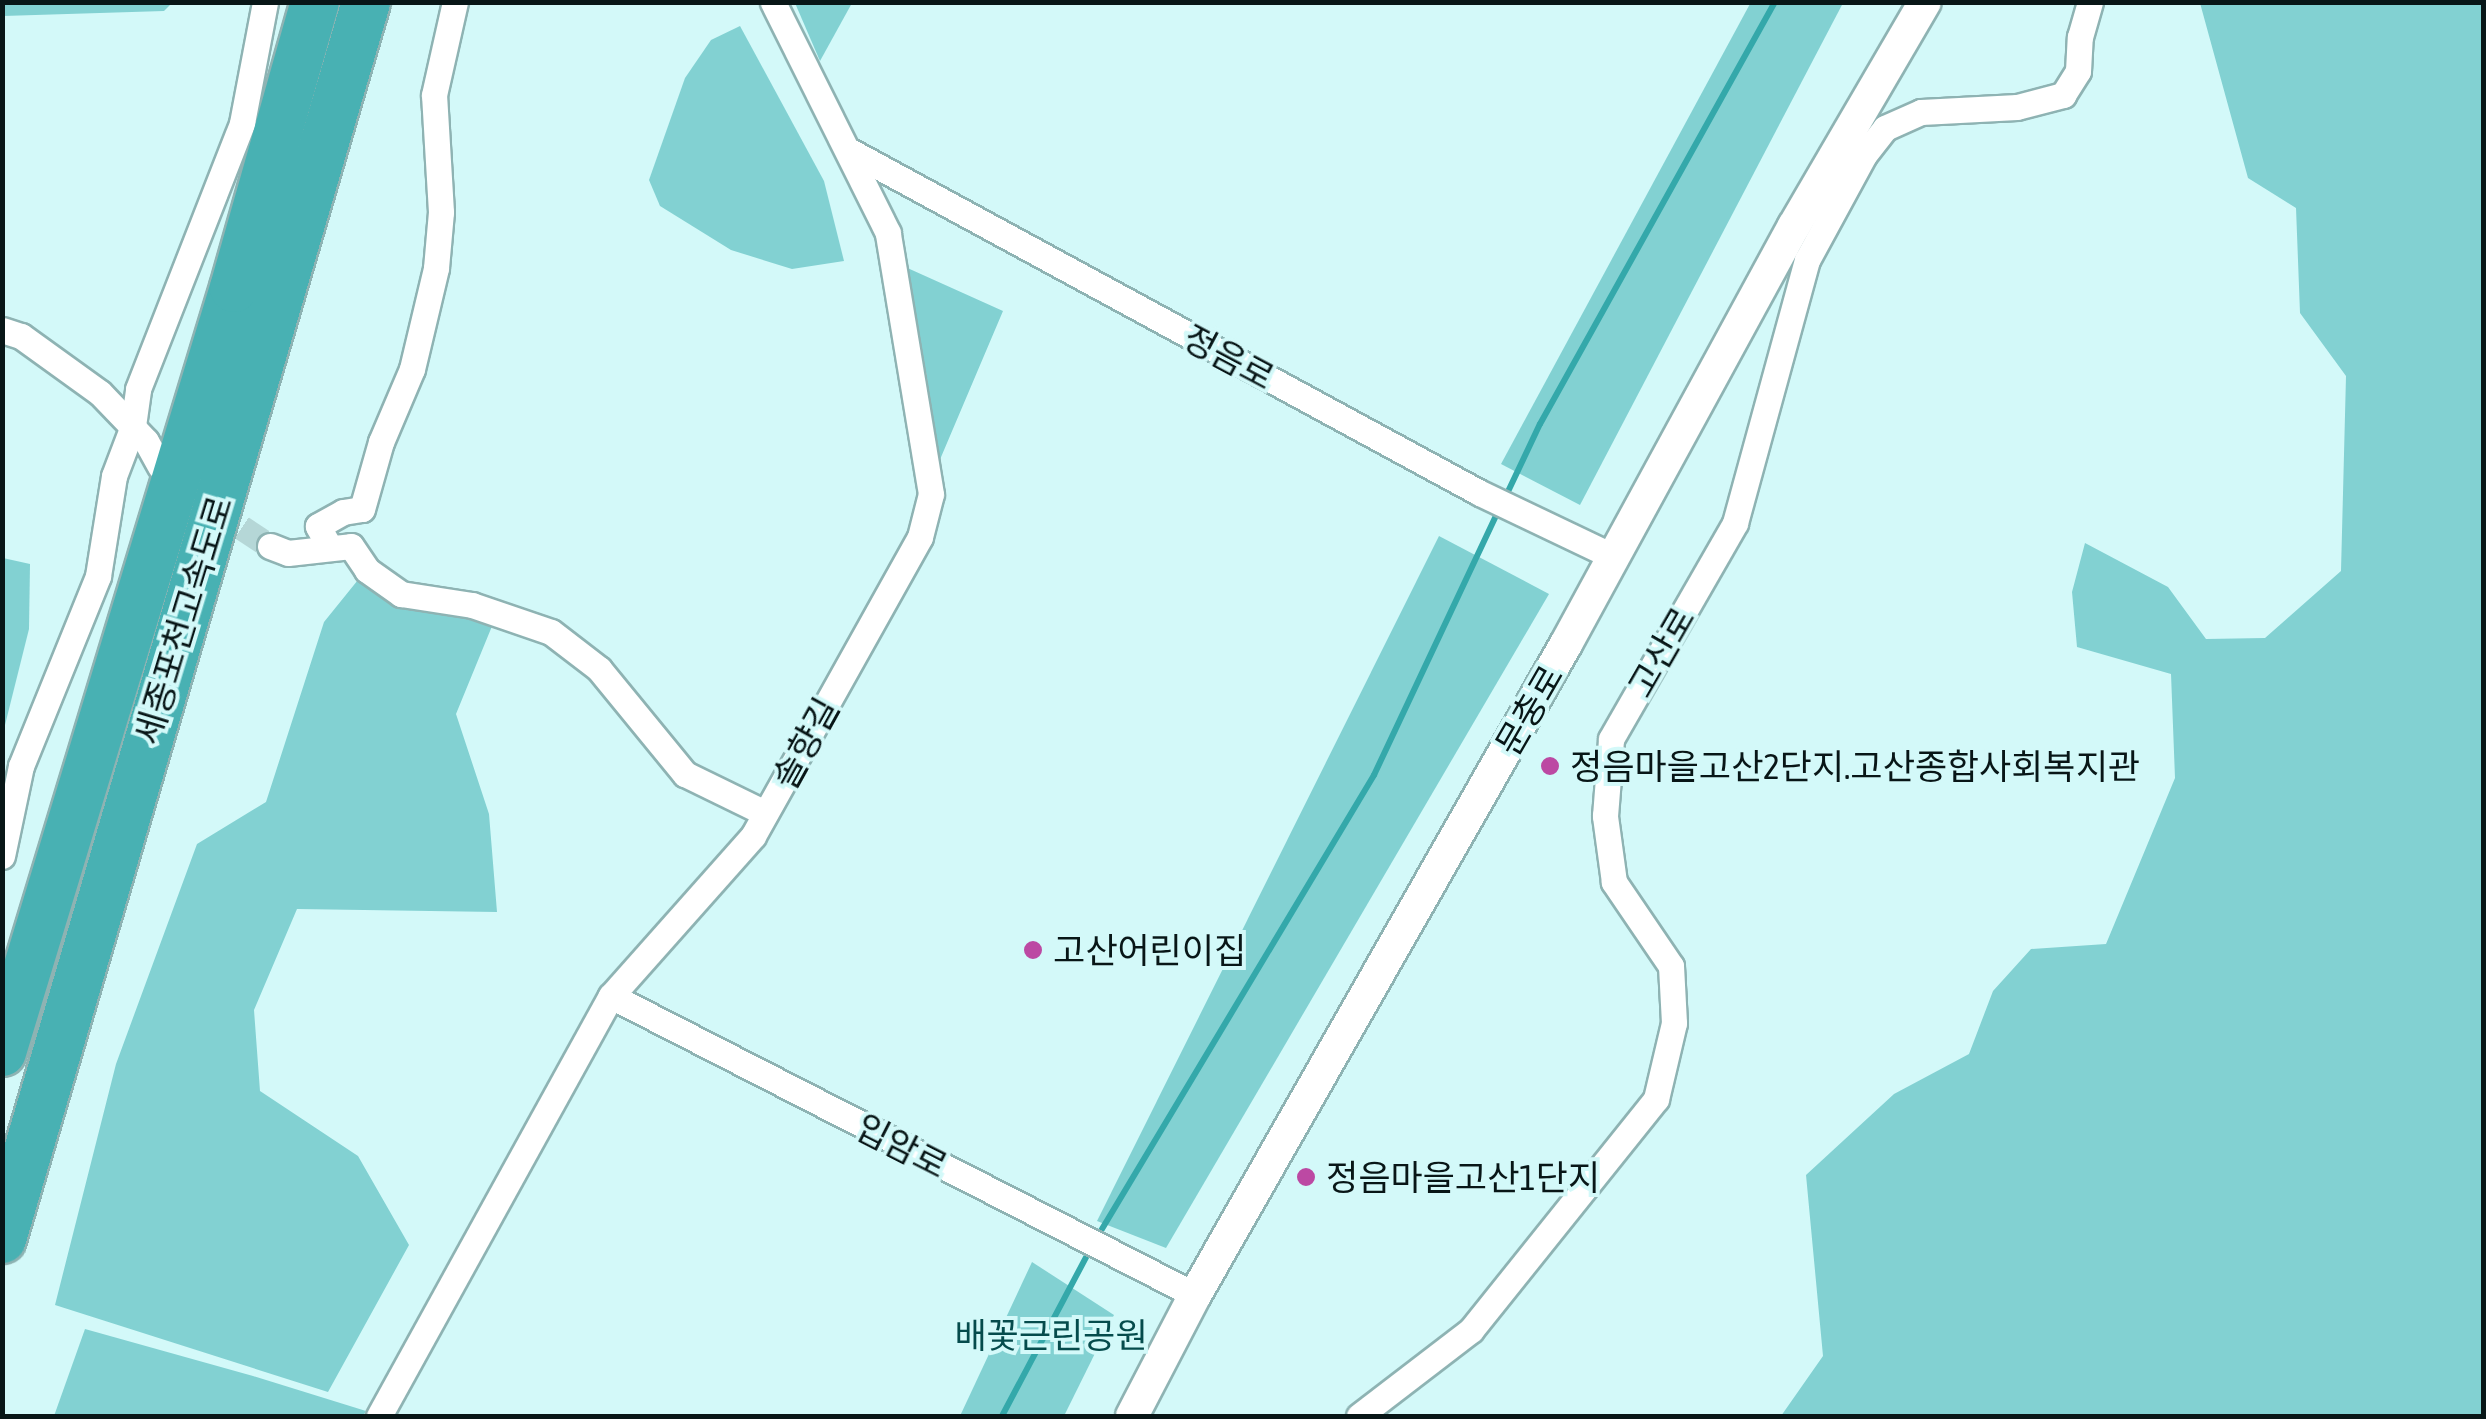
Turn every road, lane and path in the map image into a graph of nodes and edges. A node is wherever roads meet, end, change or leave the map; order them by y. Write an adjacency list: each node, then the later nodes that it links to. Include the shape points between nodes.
1 (265, 2): 10 (street, via 242,124 138,389)
2 (315, 2): 18 (highway, 세종포천고속도로)
3 (366, 2): 19 (highway, 세종포천고속도로)
4 (455, 2): 13 (street, via 434,95 441,212 436,268 412,369 380,442 362,509 318,526)
5 (773, 2): 8 (street, 솔향길)
6 (1925, 2): 14 (street, 문충로)
7 (2090, 2): 23 (street, 고산로, via 2078,71 2063,94 2044,104 1921,112 1885,128 1807,260 1734,523 1611,738 1605,816 1614,882 1671,966 1674,1023 1656,1099 1471,1330)
8 (848, 150): 14 (street, 정음로, via 1480,493); 15 (street, 솔향길, via 888,232 931,494 920,537)
9 (2, 330): 10 (street, via 75,372)
10 (133, 426): 11 (street); 16 (street, via 114,476 98,576 21,766)
11 (160, 466)
12 (270, 546): 13 (street, via 288,553)
13 (330, 548): 15 (street, via 351,546 367,570 401,594 472,605 551,632 599,669 685,774)
14 (1614, 557): 20 (street, 문충로)
15 (765, 813): 17 (street, 솔향길)
16 (2, 856)
17 (611, 996): 20 (street, 입암로); 21 (street, 솔향길)
18 (2, 1052)
19 (2, 1239)
20 (1195, 1295): 22 (street, 문충로)
21 (379, 1416)
22 (1132, 1416)
23 (1359, 1416)

